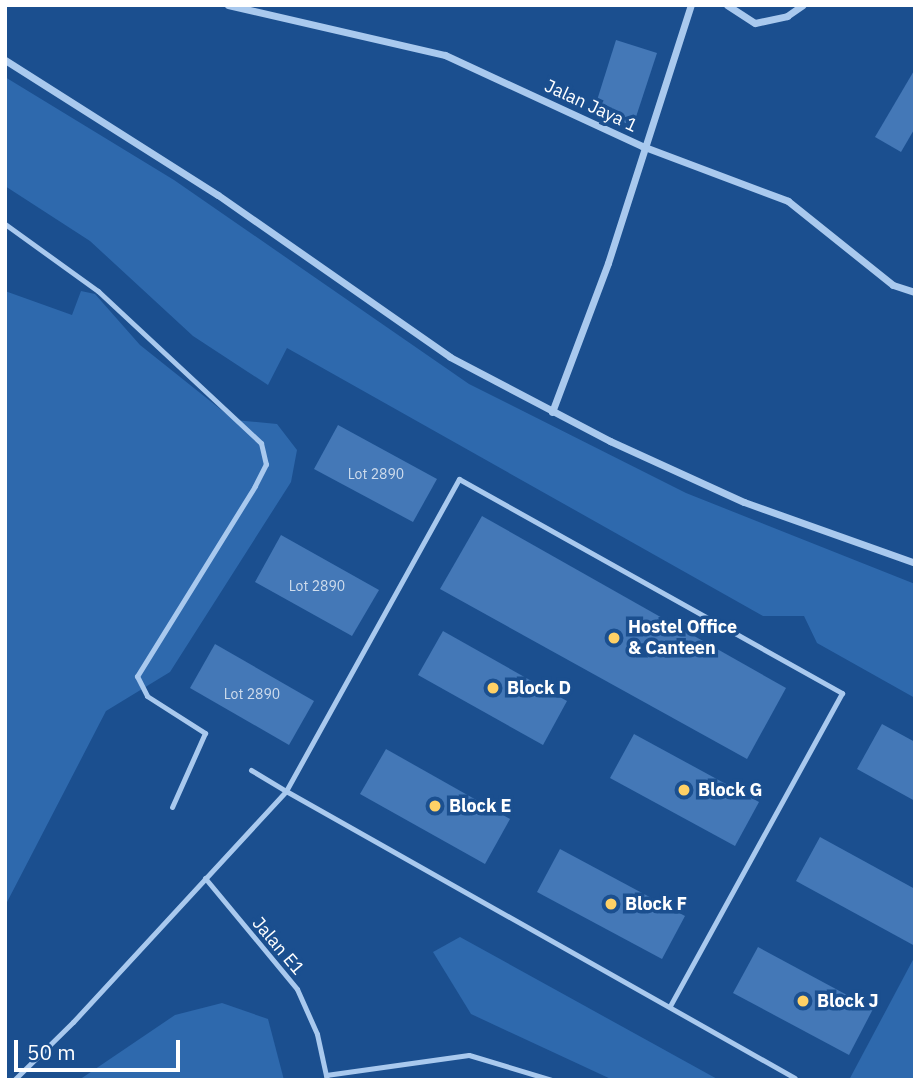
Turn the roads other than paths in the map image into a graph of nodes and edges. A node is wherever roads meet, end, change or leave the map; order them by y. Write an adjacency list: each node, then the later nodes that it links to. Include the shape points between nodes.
1 (228, 5): 6 (street, Jalan Jaya 1, via 445,55)
2 (691, 5): 6 (street)
3 (727, 5): 4 (street, via 755,23 788,16)
4 (803, 5)
5 (5, 60): 9 (street, via 219,195 450,357)
6 (642, 146): 8 (street, Jalan Jaya 1, via 788,201 892,285); 9 (street, via 608,263)
7 (5, 224): 13 (lane, via 98,291 261,443 266,464 255,486 136,676 147,696 205,733)
8 (915, 292)
9 (552, 412): 10 (street, via 744,502)
10 (915, 563)
11 (251, 770): 12 (lane)
12 (286, 791): 14 (lane); 15 (lane); 15 (lane, via 459,479 842,692)
13 (172, 807)
14 (205, 878): 16 (lane, Jalan E1, via 297,989 317,1034); 18 (lane, via 73,1023)
15 (670, 1006): 17 (lane)
16 (326, 1077): 19 (lane, via 470,1055)
17 (795, 1078)
18 (14, 1080)
19 (552, 1080)

